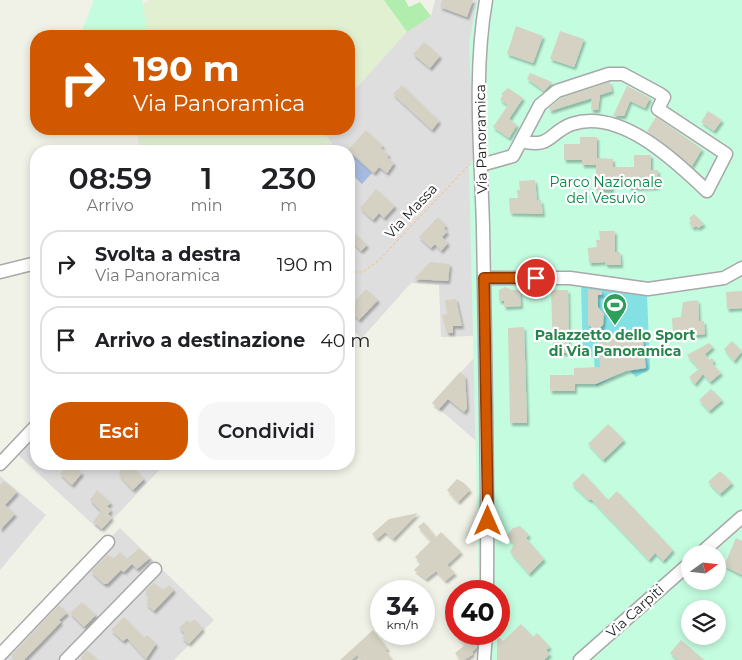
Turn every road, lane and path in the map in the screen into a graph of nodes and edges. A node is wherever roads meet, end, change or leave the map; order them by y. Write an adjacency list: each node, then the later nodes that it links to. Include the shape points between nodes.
1 (486, 0): 3 (street, Via Panoramica, via 480,37)
2 (521, 141): 2 (street, via 540,105 556,91 609,74 623,74 664,97 658,109 726,154 707,191 670,157 629,130 592,120 571,124 547,141 535,144); 4 (street, via 513,156)
3 (481, 152): 4 (street, Via Panoramica); 8 (path, Via Massa, via 378,261 363,272)
4 (481, 165): 9 (street, Via Panoramica)
5 (30, 264): 7 (street)
6 (742, 268): 9 (street, via 724,278 648,289 570,278)
7 (0, 272)
8 (355, 272)
9 (484, 278): 17 (street, Via Panoramica)
10 (30, 432): 11 (street)
11 (0, 464)
12 (742, 516): 14 (street)
13 (108, 542): 19 (street)
14 (710, 545)
15 (155, 569): 20 (street)
16 (681, 571): 22 (street, Via Carpiti)
17 (487, 580)
18 (485, 645): 21 (street)
19 (0, 655)
20 (66, 660)
21 (484, 660)
22 (580, 660)

